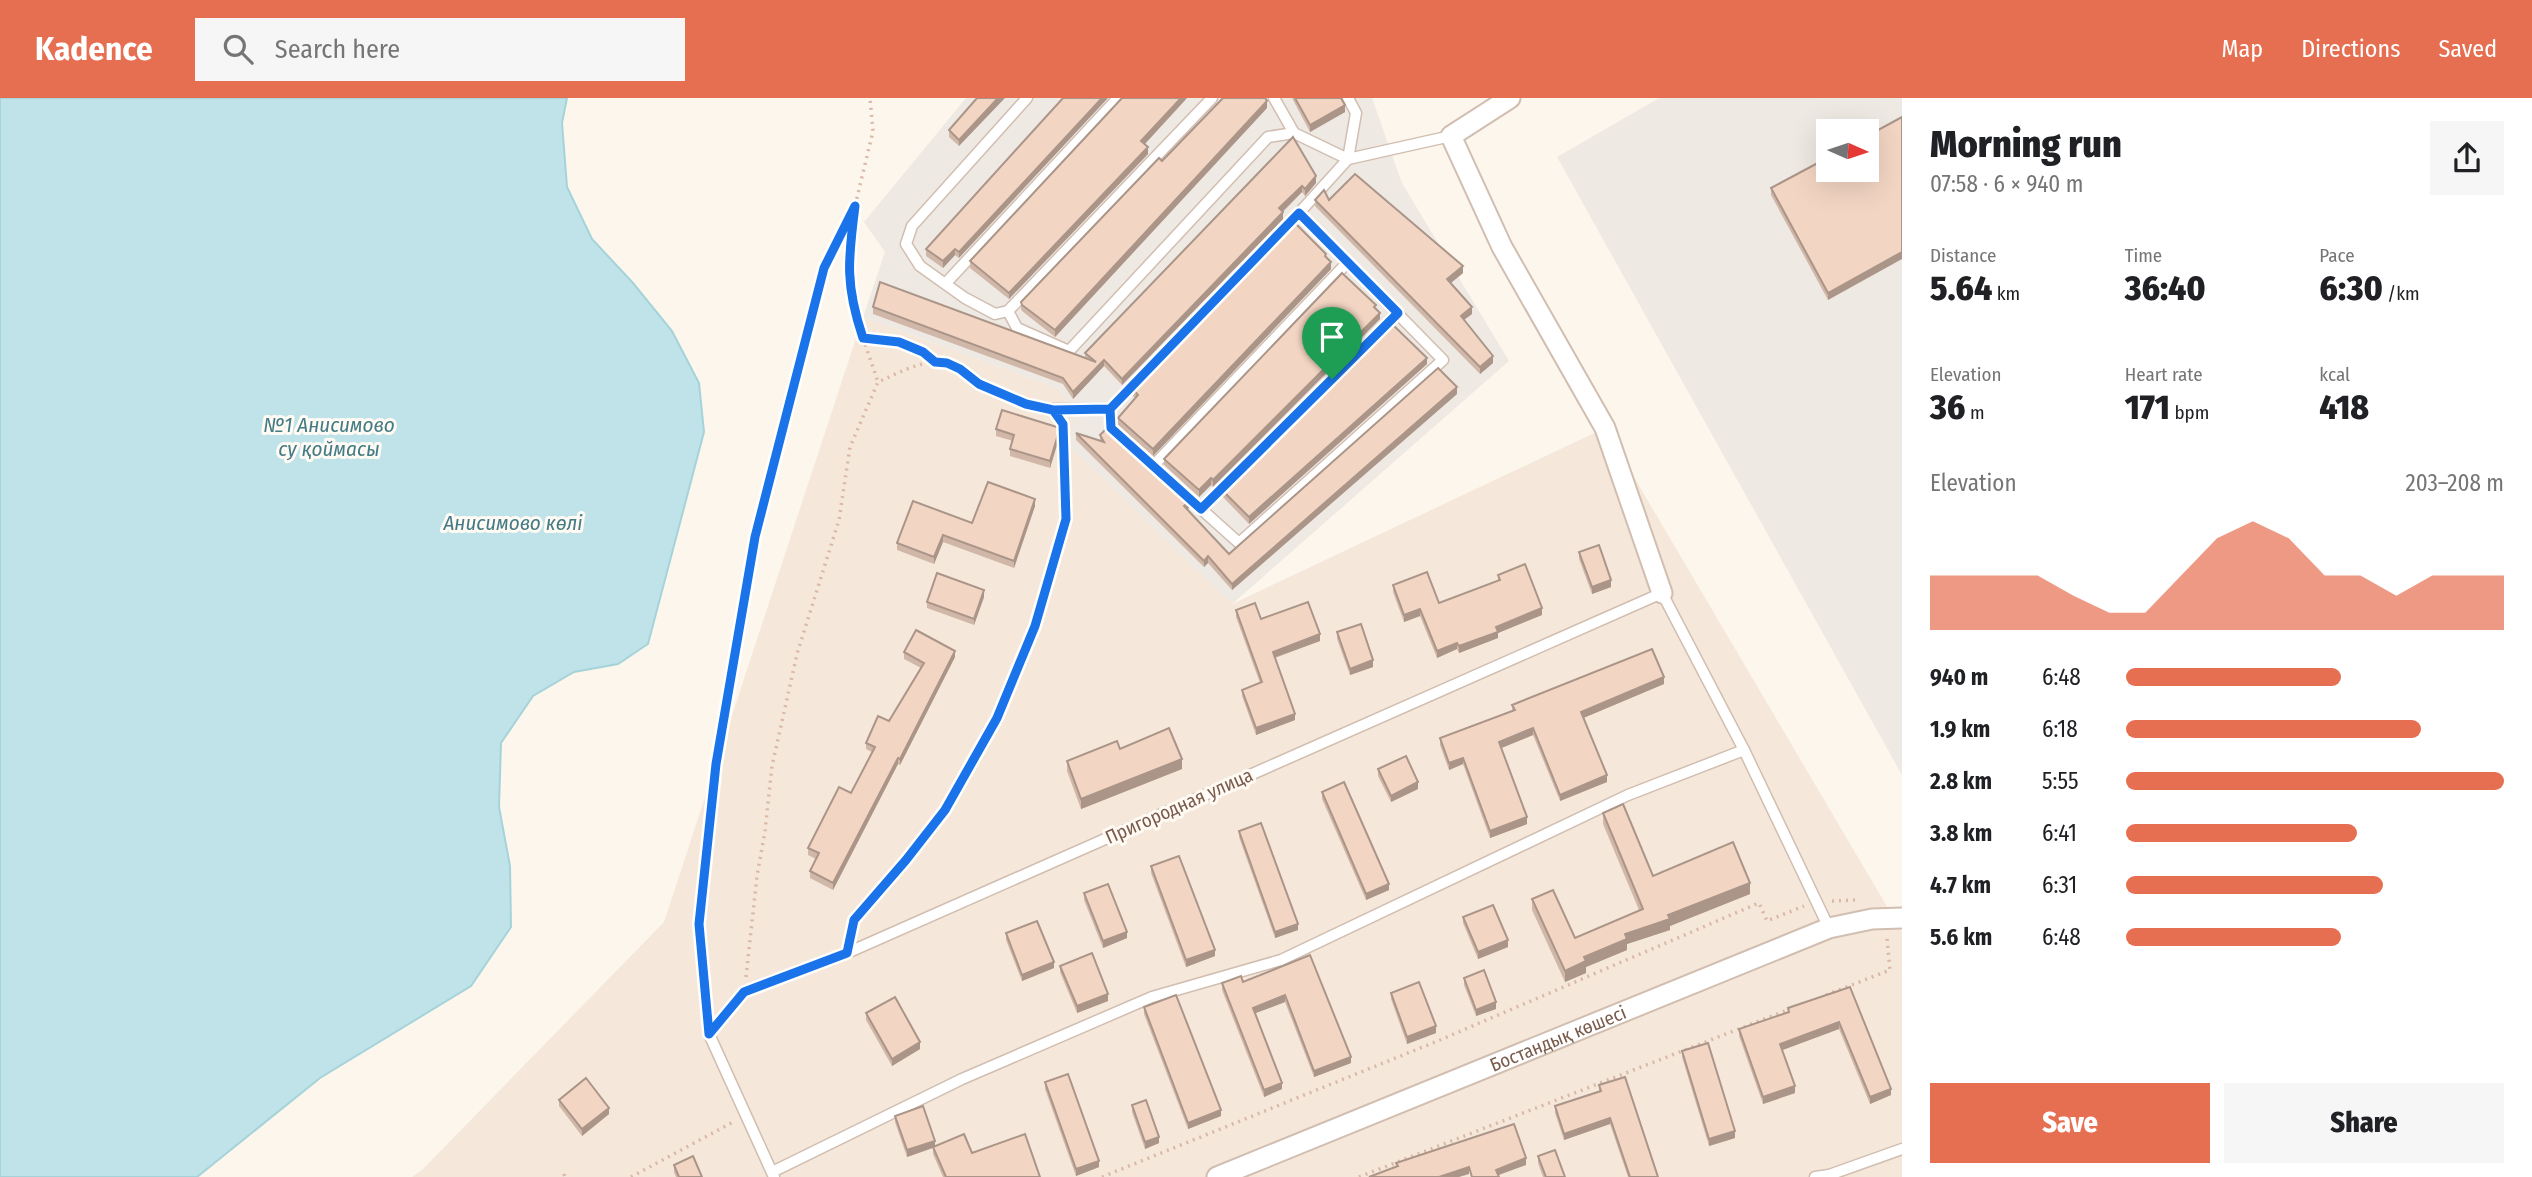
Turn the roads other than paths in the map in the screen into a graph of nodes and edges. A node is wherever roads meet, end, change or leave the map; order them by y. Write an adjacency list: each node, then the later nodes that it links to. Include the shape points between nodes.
1 (1027, 98): 12 (lane, via 912,226 906,244 920,266)
2 (1118, 98): 12 (lane)
3 (1212, 98): 13 (lane)
4 (1274, 98): 7 (lane)
5 (1348, 98): 9 (lane, via 1356,113)
6 (1510, 98): 8 (street)
7 (1294, 133): 9 (lane); 13 (lane, via 1268,137 1069,351 1017,328)
8 (1451, 136): 9 (lane); 19 (street, via 1502,247 1605,428)
9 (1348, 159): 10 (lane)
10 (1299, 213): 11 (lane); 15 (lane)
11 (1348, 262): 14 (lane); 17 (lane)
12 (946, 283): 13 (lane, via 995,313)
13 (1008, 310)
14 (1398, 313): 18 (lane); 18 (lane, via 1443,359 1239,543)
15 (1110, 409): 16 (lane); 17 (lane, via 1111,428)
16 (1053, 410)
17 (1153, 466): 18 (lane)
18 (1201, 509)
19 (1662, 593): 20 (lane); 24 (lane, Пригородная улица, via 847,953 744,992 709,1034)
20 (1744, 750): 22 (lane); 24 (lane, via 1628,795 1281,960 1153,998 962,1079)
21 (1894, 918): 22 (street, Бостандық көшесі)
22 (1829, 928): 25 (street, Бостандық көшесі)
23 (1902, 1149): 26 (lane)
24 (773, 1175)
25 (1217, 1177)
26 (1815, 1177)

